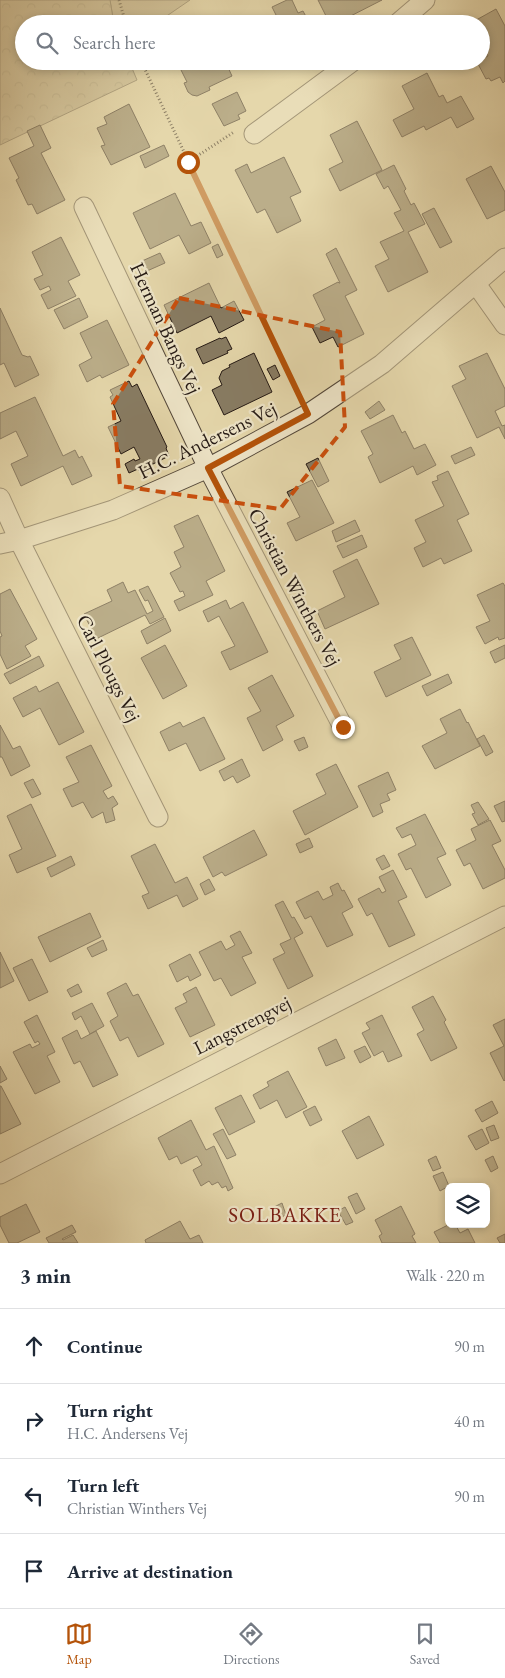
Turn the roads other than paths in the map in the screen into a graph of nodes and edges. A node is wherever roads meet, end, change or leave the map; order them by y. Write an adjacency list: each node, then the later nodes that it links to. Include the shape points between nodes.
1 (425, 0): 2 (street)
2 (408, 15)
3 (341, 70): 4 (street)
4 (254, 134)
5 (84, 208): 9 (street, Herman Bangs Vej)
6 (505, 258): 7 (street, H.C. Andersens Vej)
7 (476, 284): 8 (street); 9 (street, H.C. Andersens Vej, via 382,364 308,414)
8 (505, 325)
9 (208, 468): 11 (street, H.C. Andersens Vej, via 113,510); 13 (street, Christian Winthers Vej)
10 (0, 498): 11 (street, Carl Plougs Vej)
11 (19, 540): 12 (street, H.C. Andersens Vej); 14 (street, Carl Plougs Vej)
12 (0, 544)
13 (343, 727)
14 (158, 817)
15 (505, 916): 16 (street, Langstrengvej)
16 (0, 1174)

